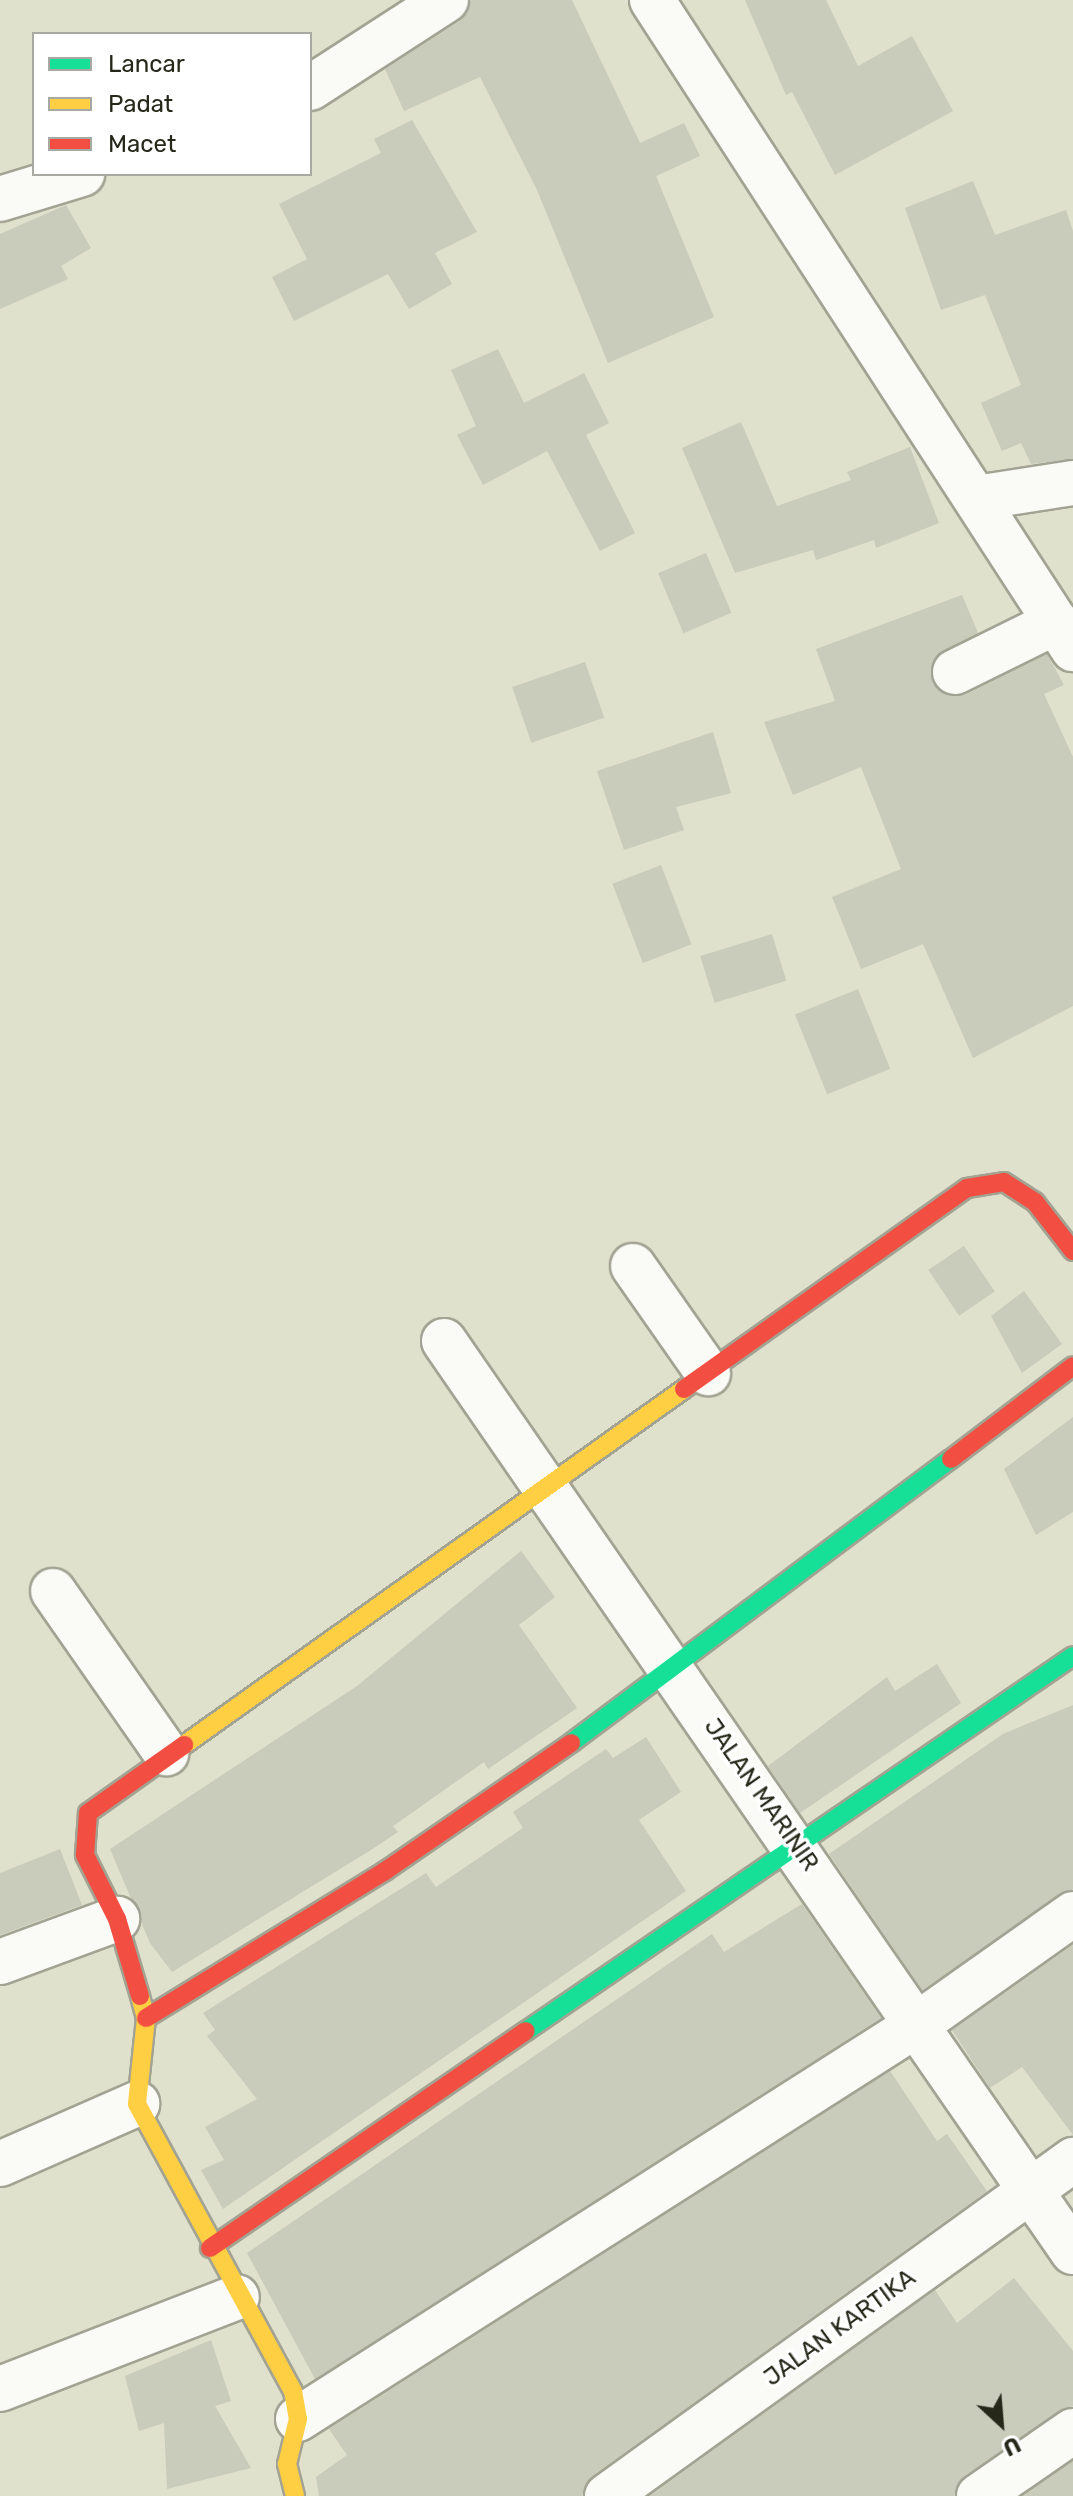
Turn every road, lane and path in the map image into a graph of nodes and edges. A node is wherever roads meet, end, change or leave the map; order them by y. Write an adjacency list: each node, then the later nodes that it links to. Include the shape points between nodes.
1 (446, 0): 3 (street)
2 (652, 0): 7 (street)
3 (312, 87)
4 (75, 176): 5 (street)
5 (0, 199)
6 (1073, 483): 7 (street)
7 (976, 498): 8 (street)
8 (1064, 635): 9 (street)
9 (955, 672)
10 (1073, 1251): 14 (street, via 1035,1202 1004,1182 967,1188)
11 (633, 1266): 14 (street)
12 (444, 1341): 15 (street, JALAN MARINIR)
13 (1073, 1366): 18 (street)
14 (708, 1373): 15 (street)
15 (549, 1487): 18 (street, JALAN MARINIR); 19 (street)
16 (53, 1591): 19 (street)
17 (1073, 1656): 20 (street)
18 (674, 1671): 20 (street, JALAN MARINIR); 24 (street, via 385,1871)
19 (166, 1753): 22 (street, via 88,1813 85,1855)
20 (799, 1848): 25 (street, JALAN MARINIR); 30 (street)
21 (1073, 1914): 25 (street)
22 (117, 1919): 23 (street); 24 (street)
23 (0, 1962)
24 (146, 2018): 26 (street)
25 (915, 2026): 29 (street, JALAN MARINIR); 34 (street)
26 (137, 2104): 28 (street); 30 (street)
27 (1073, 2160): 29 (street, JALAN KARTIKA)
28 (0, 2164)
29 (1029, 2191): 31 (street, JALAN MARINIR); 37 (street, JALAN KARTIKA)
30 (210, 2248): 32 (street)
31 (1073, 2252)
32 (237, 2297): 33 (street); 34 (street, via 293,2391)
33 (0, 2389)
34 (298, 2419): 36 (street, via 287,2464)
35 (1073, 2431): 38 (street)
36 (288, 2494)
37 (607, 2496)
38 (979, 2496)

